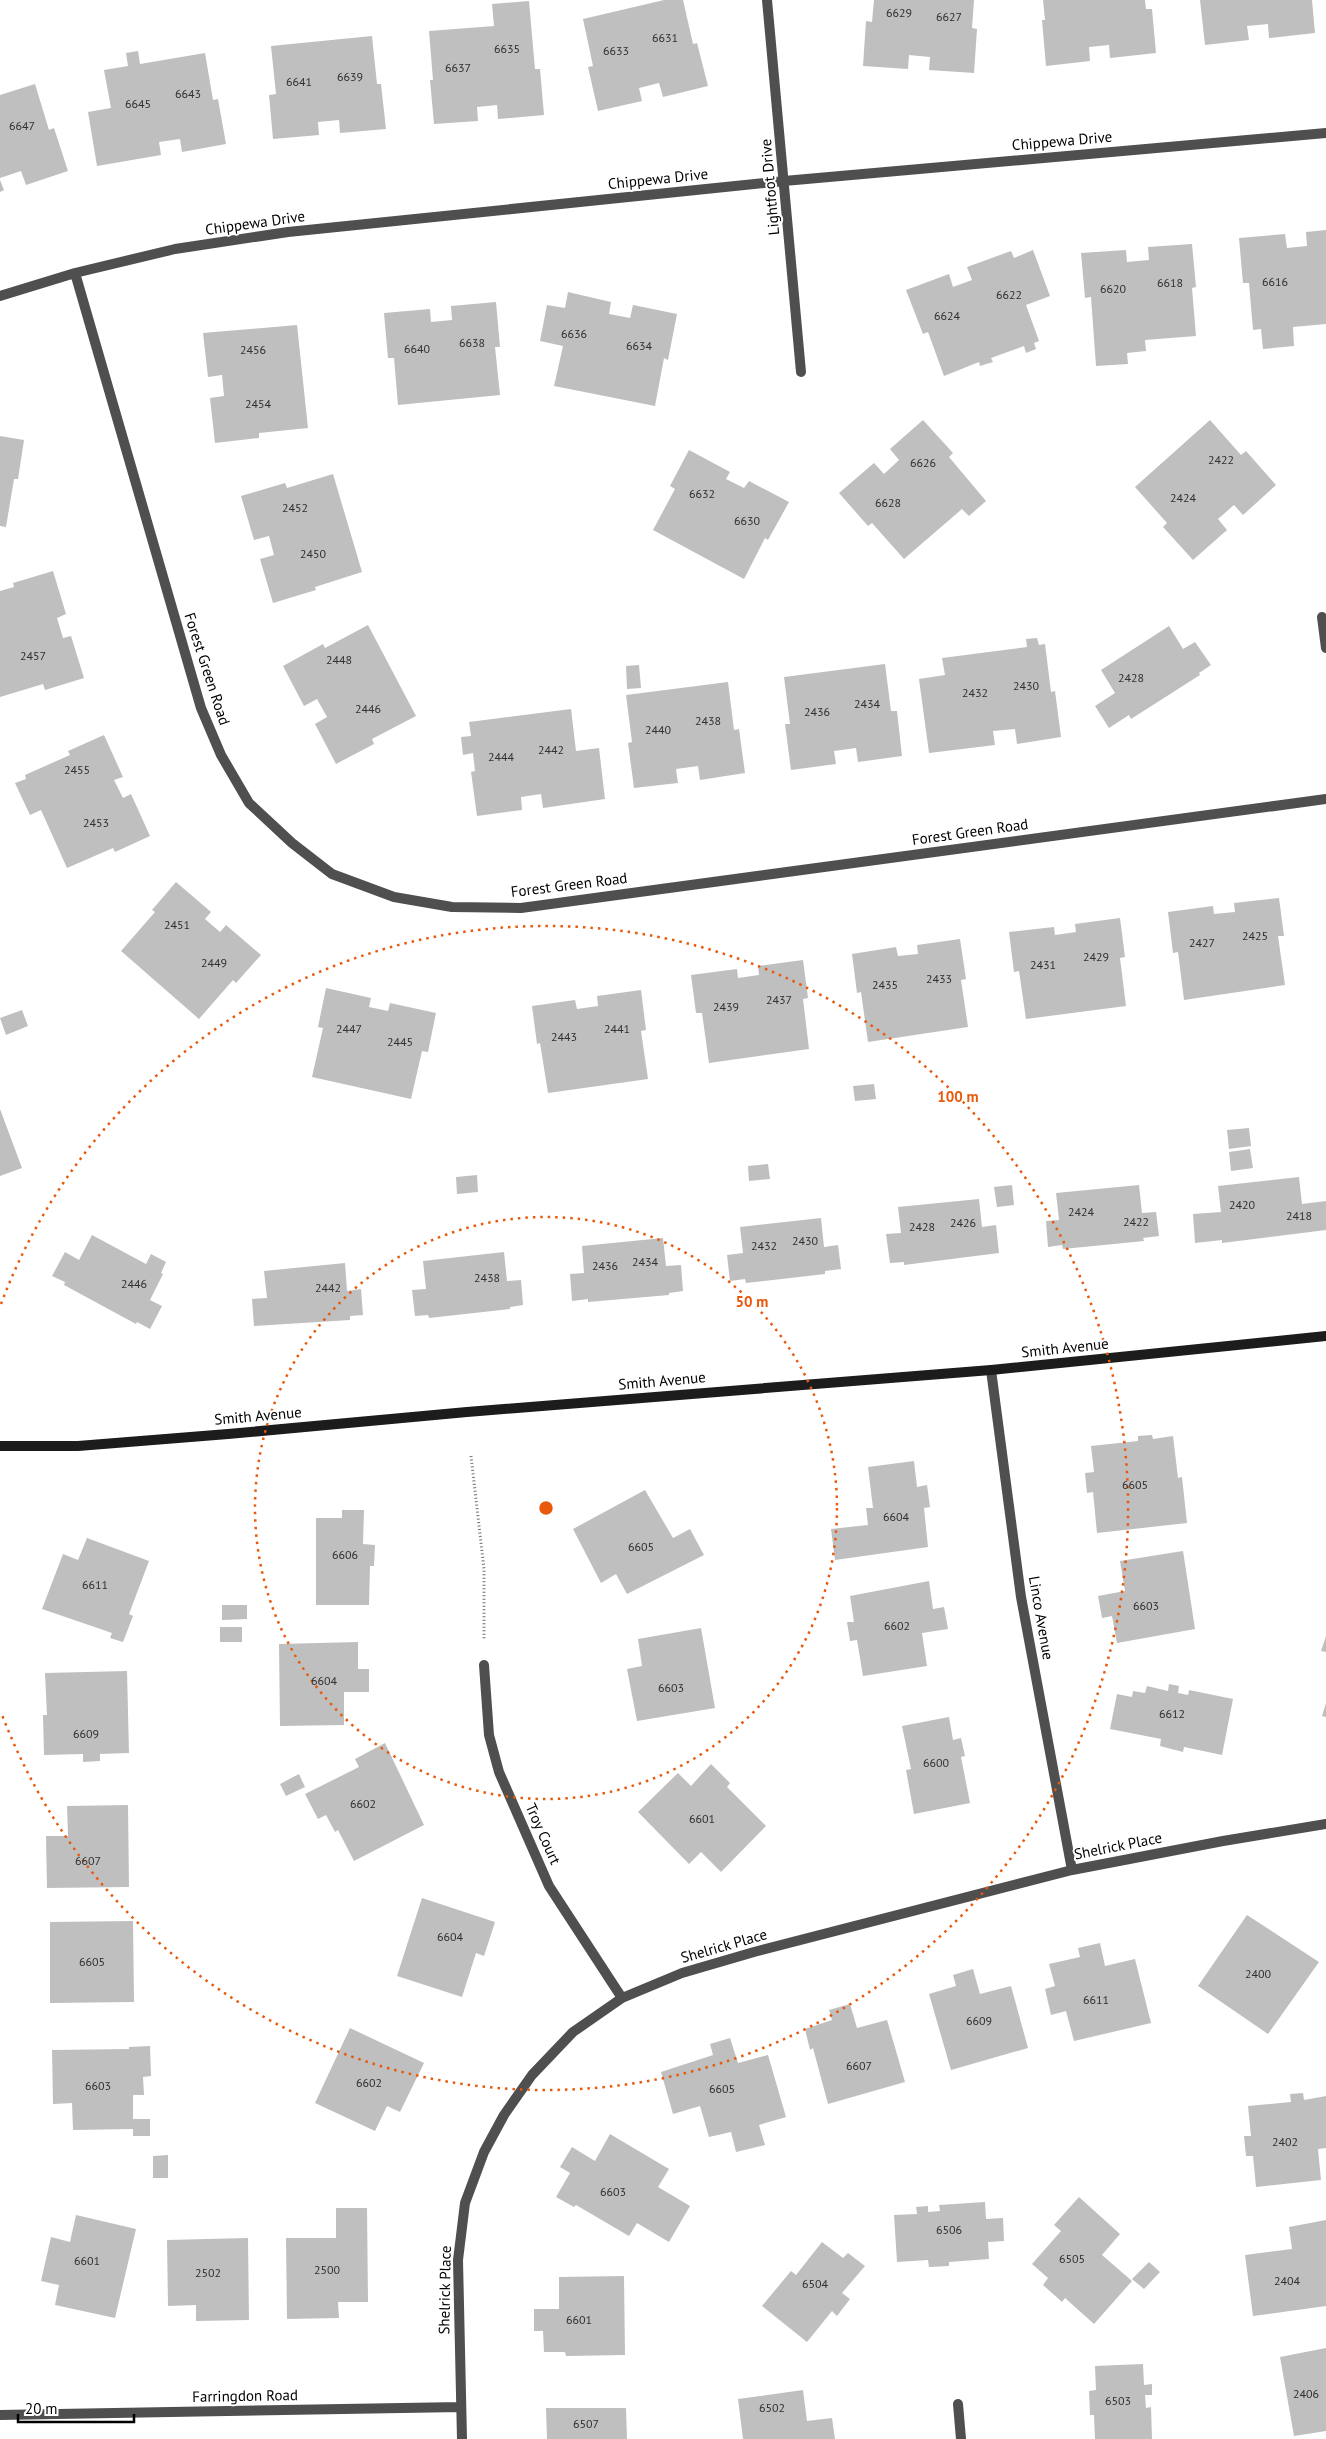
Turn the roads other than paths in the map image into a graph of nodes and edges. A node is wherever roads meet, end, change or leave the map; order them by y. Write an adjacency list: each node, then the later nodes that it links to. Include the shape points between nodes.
1 (767, 0): 3 (street, Lightfoot Drive)
2 (1326, 133): 3 (street, Chippewa Drive)
3 (784, 181): 4 (street, Chippewa Drive, via 288,232 175,249); 6 (street, Lightfoot Drive)
4 (75, 273): 5 (street, Chippewa Drive); 9 (street, Forest Green Road, via 201,708 221,755 250,803 292,843 332,874 394,897 452,907 521,908)
5 (0, 296)
6 (801, 372)
7 (1322, 617): 8 (street)
8 (1326, 648)
9 (1326, 799)
10 (1326, 1336): 11 (main road, Smith Avenue)
11 (991, 1370): 12 (main road, Smith Avenue, via 78,1446); 15 (street, Linco Avenue, via 1021,1597)
12 (0, 1446)
13 (484, 1665): 16 (street, Troy Court, via 489,1735 499,1772 550,1886)
14 (1326, 1824): 15 (street, Shelrick Place)
15 (1072, 1870): 16 (street, Shelrick Place, via 754,1952 682,1973)
16 (622, 1998): 18 (street, Shelrick Place, via 573,2032 532,2075 504,2115 484,2152 465,2203 458,2260)
17 (958, 2404): 21 (street)
18 (461, 2407): 19 (street, Farringdon Road); 20 (street, Shelrick Place)
19 (0, 2415)
20 (462, 2439)
21 (961, 2439)

